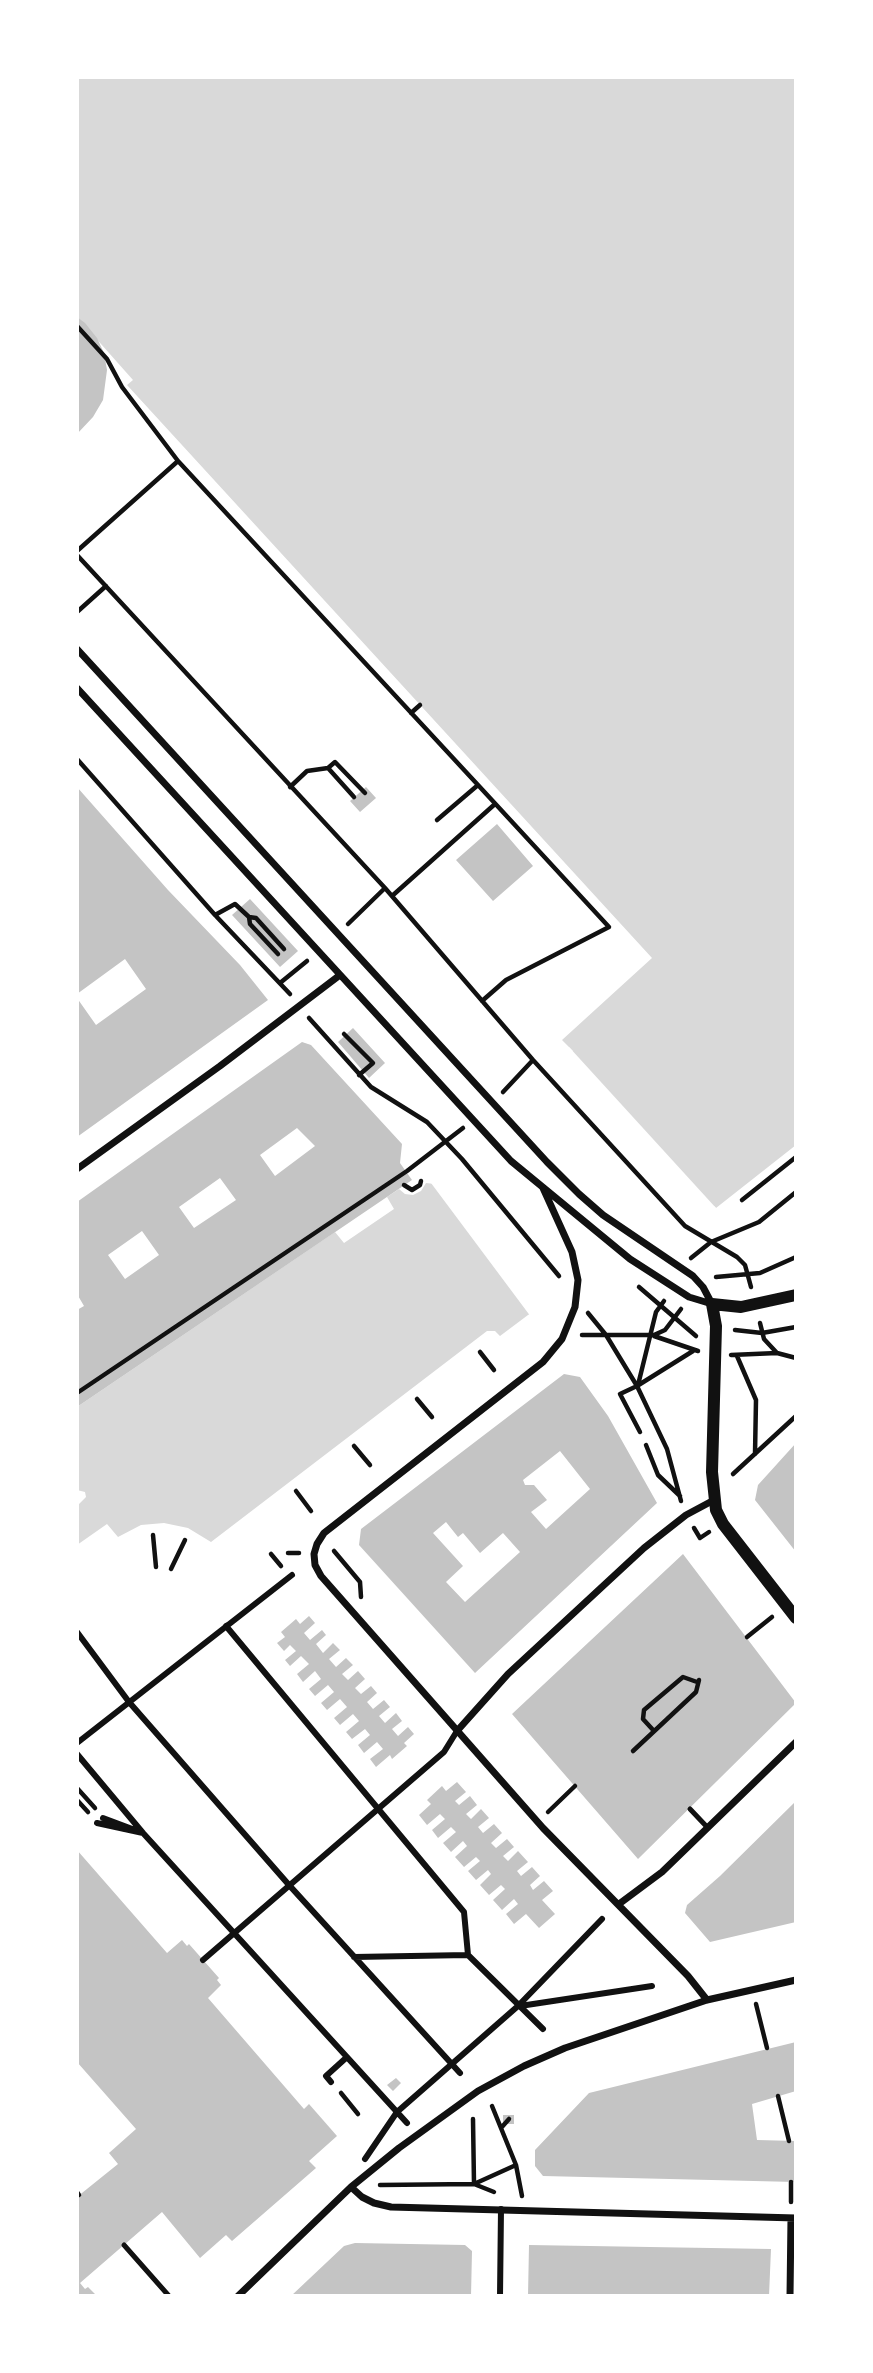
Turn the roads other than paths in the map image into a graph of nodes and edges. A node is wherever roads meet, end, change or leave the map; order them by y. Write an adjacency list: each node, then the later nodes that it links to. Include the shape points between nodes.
1 (77, 649): 7 (street, via 501,1114 579,1194 649,1248 685,1269)
2 (77, 688): 3 (street)
3 (340, 975): 4 (street); 5 (street, via 483,1132)
4 (77, 1169)
5 (542, 1188): 7 (street, via 630,1259 689,1297); 16 (street, via 572,1252 578,1289 569,1327 543,1362 324,1533 314,1554 321,1576)
6 (796, 1295): 8 (street)
7 (712, 1304): 8 (street); 9 (street)
8 (756, 1305): 9 (street, via 732,1311)
9 (716, 1326): 10 (street)
10 (713, 1500): 12 (street, via 723,1524); 16 (street, via 644,1548 517,1665)
11 (292, 1574): 13 (street)
12 (796, 1618)
13 (226, 1626): 15 (street); 20 (street)
14 (77, 1632): 15 (street)
15 (129, 1702): 18 (street); 25 (street)
16 (457, 1731): 20 (street, via 444,1752); 26 (street)
17 (796, 1742): 23 (street)
18 (77, 1743)
19 (77, 1754): 24 (street)
20 (378, 1809): 25 (street); 29 (street, via 464,1912)
21 (690, 1809): 23 (lane)
22 (100, 1821): 24 (street)
23 (708, 1828): 26 (street, via 662,1872)
24 (143, 1833): 28 (street)
25 (289, 1885): 28 (street); 30 (street)
26 (619, 1904): 34 (street)
27 (602, 1919): 35 (street)
28 (234, 1933): 31 (street); 37 (street)
29 (468, 1955): 30 (street); 35 (street)
30 (354, 1957): 38 (street)
31 (203, 1960)
32 (796, 1980): 34 (street)
33 (652, 1986): 35 (street)
34 (707, 2000): 44 (street, via 524,2066 478,2091)
35 (518, 2006): 36 (street); 38 (street)
36 (543, 2029)
37 (347, 2056): 40 (street, via 327,2076); 41 (street)
38 (451, 2063): 39 (street); 41 (street)
39 (460, 2073)
40 (331, 2082)
41 (397, 2112): 42 (street); 43 (street)
42 (407, 2123)
43 (365, 2159)
44 (351, 2186): 45 (street, via 362,2197 391,2207); 49 (street)
45 (501, 2209): 46 (street); 50 (street)
46 (794, 2218): 51 (street)
47 (124, 2245): 48 (lane)
48 (169, 2296)
49 (238, 2296)
50 (500, 2296)
51 (790, 2296)

